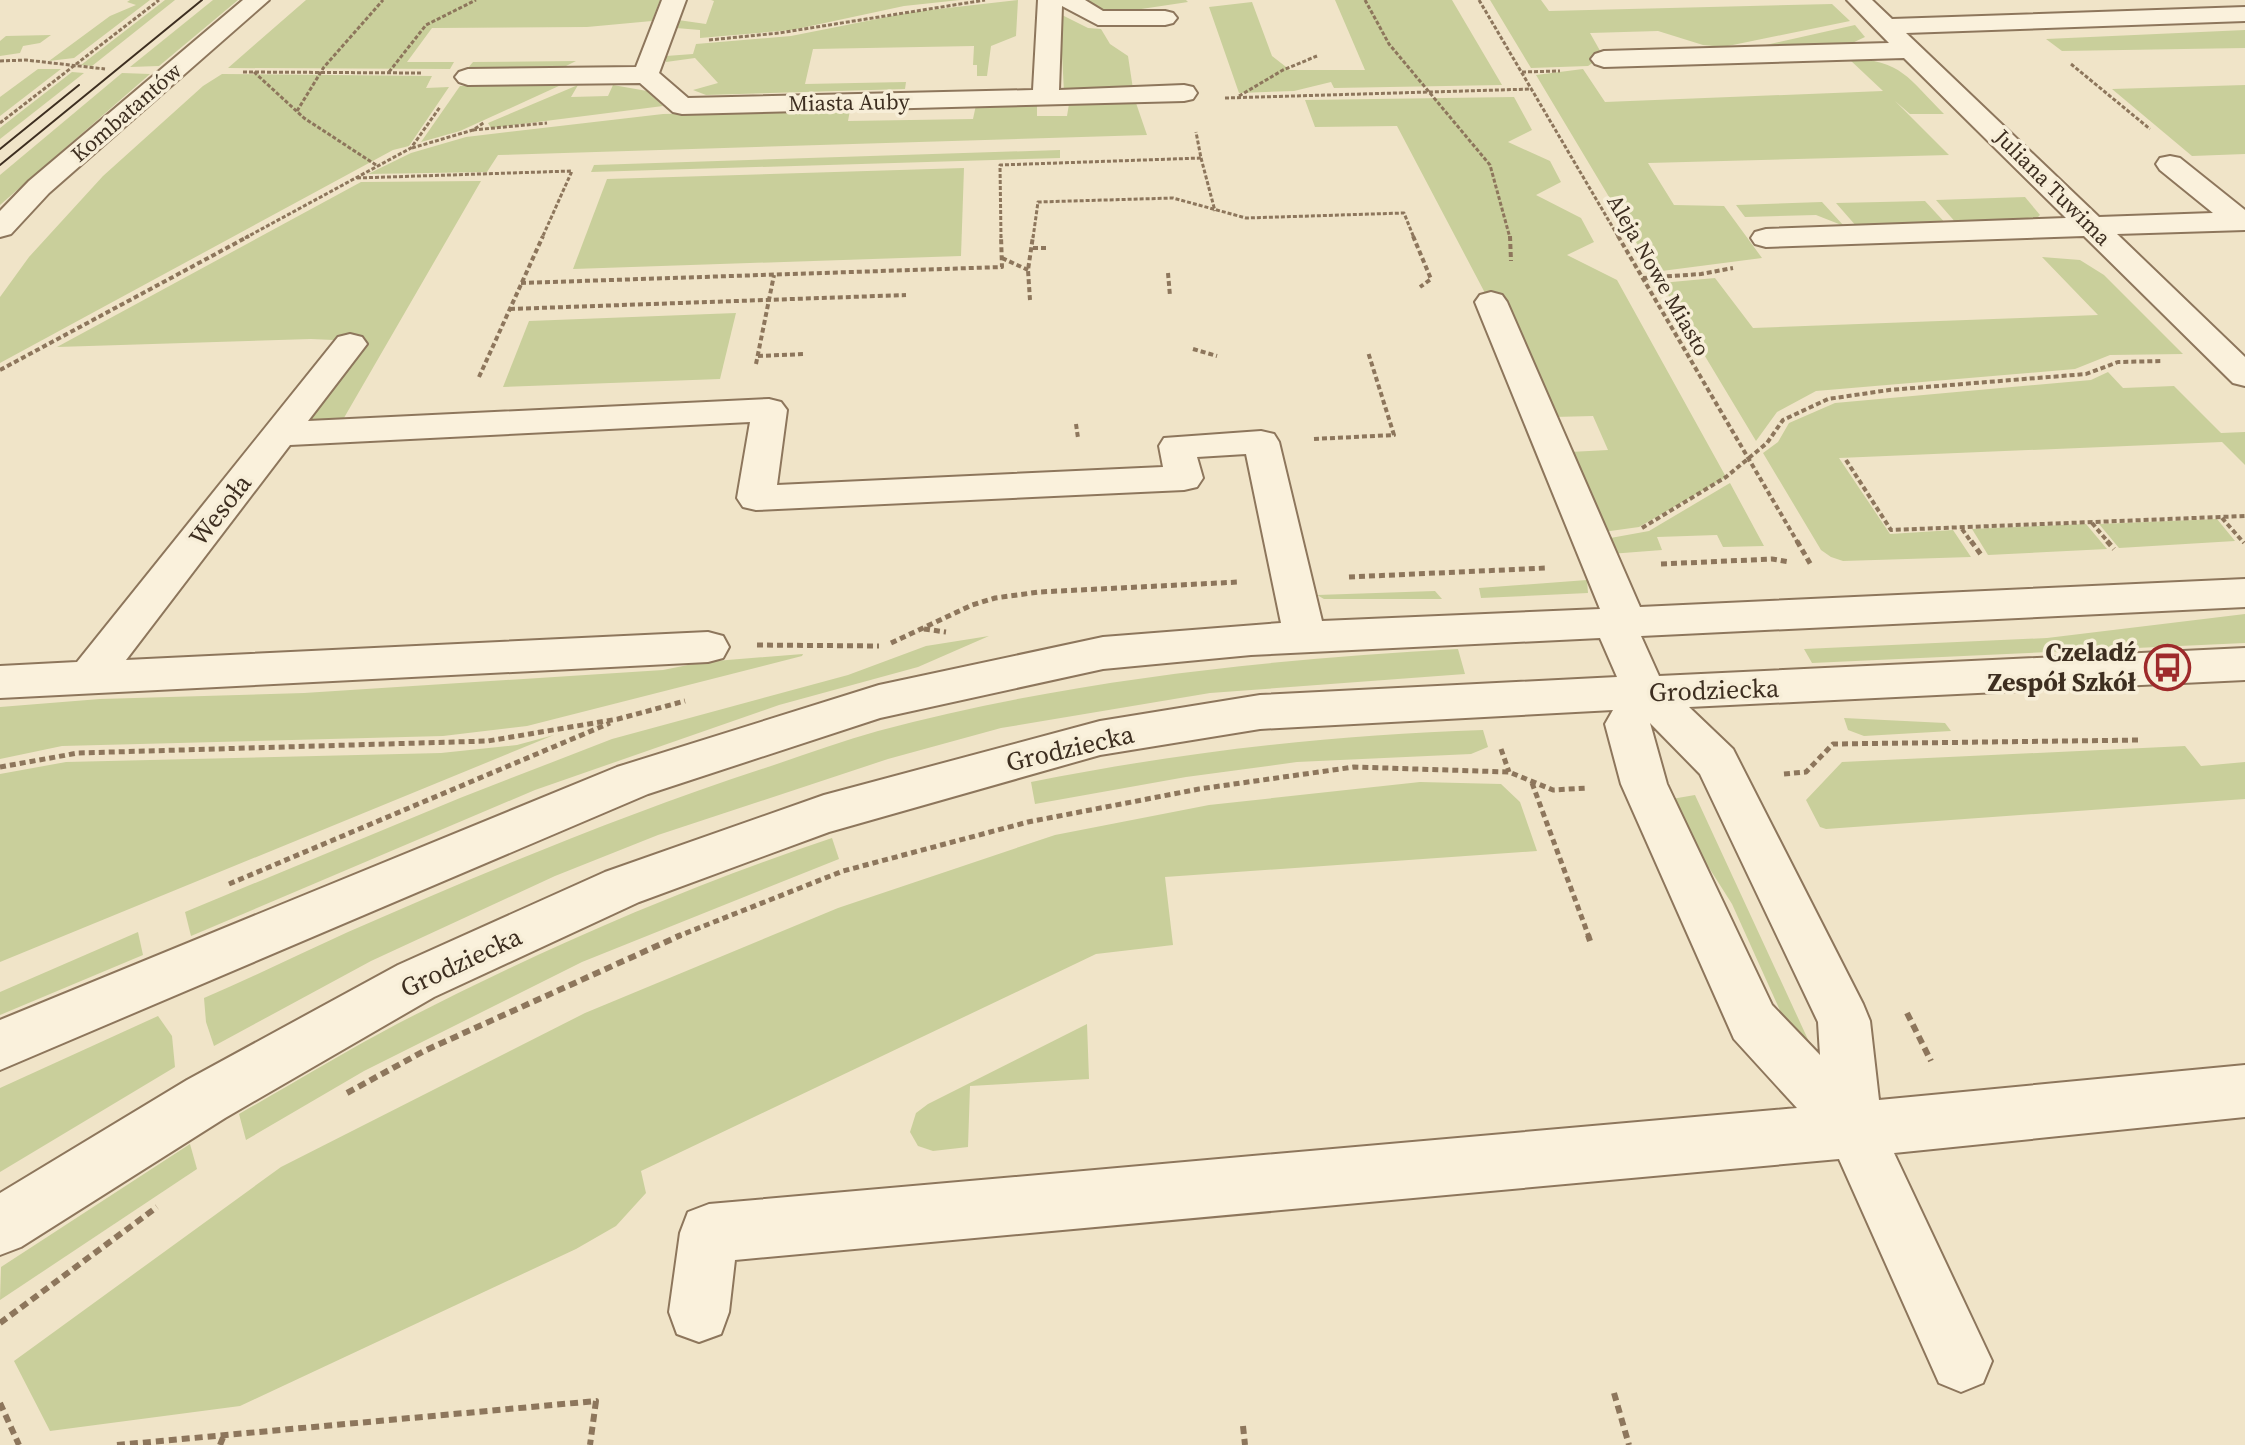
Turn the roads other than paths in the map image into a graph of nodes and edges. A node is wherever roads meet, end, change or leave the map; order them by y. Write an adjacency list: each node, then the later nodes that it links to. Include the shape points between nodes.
1 (257, 0): 20 (street, Kombatantów, via 39,187)
2 (674, 0): 13 (street)
3 (1050, 0): 16 (street)
4 (1068, 0): 9 (street, via 1098,18)
5 (1859, 0): 10 (street, Juliana Tuwima)
6 (2162, 0): 8 (street)
7 (2245, 14): 8 (street)
8 (2187, 16): 10 (street)
9 (1165, 18)
10 (1888, 26): 11 (street, Juliana Tuwima)
11 (1913, 50): 12 (street); 19 (street, Juliana Tuwima)
12 (1604, 59)
13 (646, 75): 14 (street); 16 (street, Miasta Auby, via 682,106)
14 (468, 77)
15 (1184, 93): 16 (street, Miasta Auby)
16 (1046, 98)
17 (2170, 164): 18 (street)
18 (2240, 224): 19 (street)
19 (2094, 227): 21 (street); 24 (street, Juliana Tuwima)
20 (0, 228)
21 (1766, 238)
22 (1491, 302): 27 (street)
23 (350, 344): 25 (street, Wesoła)
24 (2245, 376)
25 (279, 434): 28 (street, via 769,410 756,498 1184,478 1177,446 1261,442); 31 (street, Wesoła)
26 (2245, 593): 27 (street)
27 (1621, 623): 28 (street); 33 (street)
28 (1305, 637): 34 (street, via 1103,653 879,702 633,780)
29 (708, 647): 31 (street)
30 (2245, 664): 33 (street, Grodziecka)
31 (90, 676): 32 (street)
32 (0, 682)
33 (1645, 692): 36 (street, via 1717,762 1844,1021); 36 (street, via 1627,724 1644,784 1753,1022); 37 (street, Grodziecka, via 1260,712 1100,738 824,814 622,887 416,981 206,1099)
34 (0, 1045)
35 (2245, 1091): 36 (street)
36 (1854, 1130): 38 (street, via 709,1233); 39 (street)
37 (0, 1226)
38 (699, 1312)
39 (1961, 1361)

